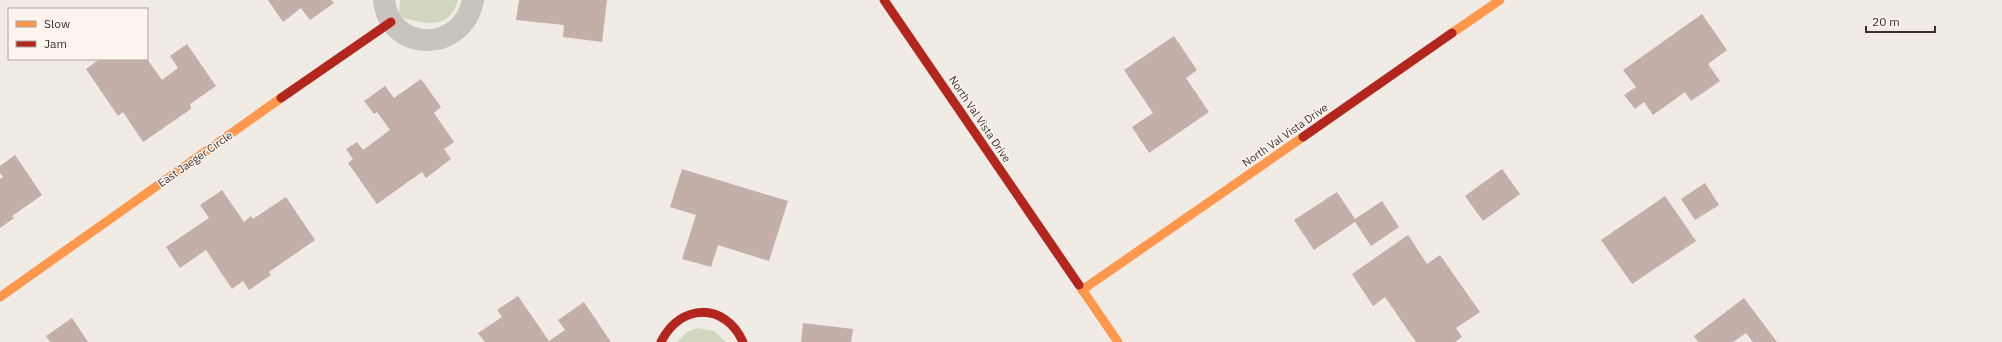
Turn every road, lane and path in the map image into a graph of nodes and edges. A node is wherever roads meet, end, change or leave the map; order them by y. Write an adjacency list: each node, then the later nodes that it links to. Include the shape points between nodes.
1 (384, 0): 5 (street)
2 (473, 0): 5 (street, via 465,22 442,38 428,41 414,38 402,32)
3 (884, 0): 6 (street, North Val Vista Drive)
4 (1500, 0): 6 (street, North Val Vista Drive)
5 (392, 22): 7 (street, East Jaeger Circle, via 330,63)
6 (1082, 290): 10 (street, North Val Vista Drive)
7 (0, 297)
8 (661, 342): 9 (street, via 669,327 680,318 694,313 709,312 723,317 734,326)
9 (743, 342)
10 (1118, 342)

